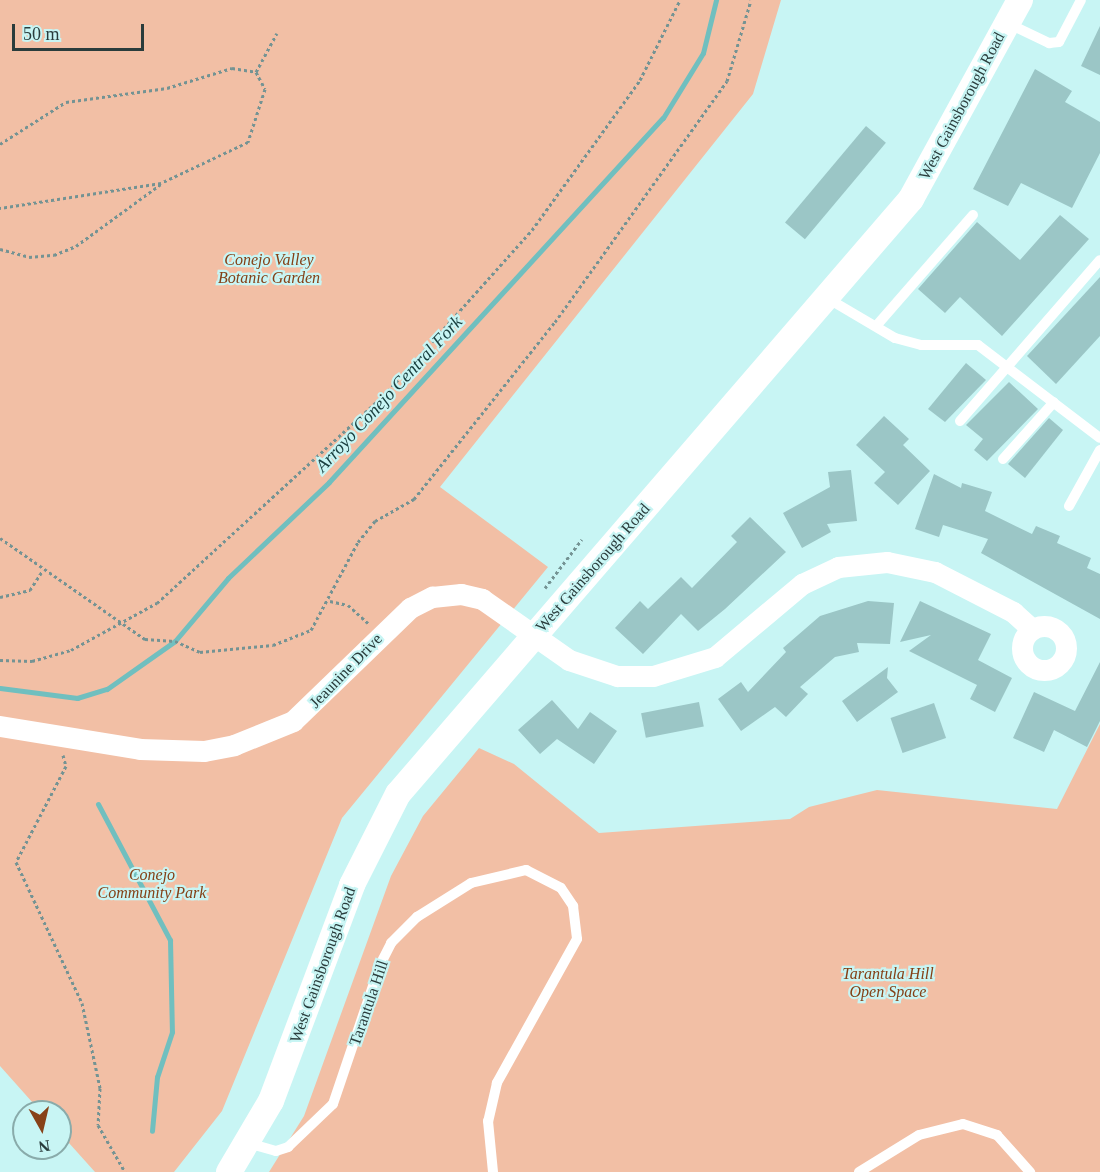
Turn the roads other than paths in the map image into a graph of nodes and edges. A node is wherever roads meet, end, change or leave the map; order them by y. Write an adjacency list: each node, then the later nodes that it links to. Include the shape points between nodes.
1 (1020, 0): 3 (street, West Gainsborough Road)
2 (1081, 0): 3 (lane, via 1059,42 1048,43)
3 (1006, 23): 6 (street, West Gainsborough Road, via 933,167)
4 (973, 215): 7 (lane)
5 (1100, 260): 8 (lane)
6 (826, 298): 7 (lane); 16 (street, West Gainsborough Road)
7 (877, 325): 8 (lane, via 921,345 978,345)
8 (1009, 365): 9 (lane); 10 (lane)
9 (1054, 402): 11 (lane); 13 (lane)
10 (960, 421)
11 (1100, 438)
12 (1100, 450): 14 (lane)
13 (1003, 459)
14 (1069, 506)
15 (1032, 629): 16 (street, Jeaunine Drive, via 977,590 935,572 887,562 838,567 802,584 715,657 653,676 589,670)
16 (535, 636): 17 (street, Jeaunine Drive, via 482,599 461,594 432,597 410,608 293,721 234,745 204,751 140,749); 18 (street, West Gainsborough Road, via 428,753 372,838 289,1058)
17 (0, 726)
18 (248, 1143): 19 (street, West Gainsborough Road); 20 (lane, Tarantula Hill, via 276,1151 288,1147 333,1104 380,965 391,943 417,917 471,883 526,870 561,888 573,906 577,939 497,1083 488,1121)
19 (229, 1172)
20 (492, 1172)
21 (860, 1172): 22 (lane, via 919,1135 963,1125 997,1136)
22 (1030, 1172)

